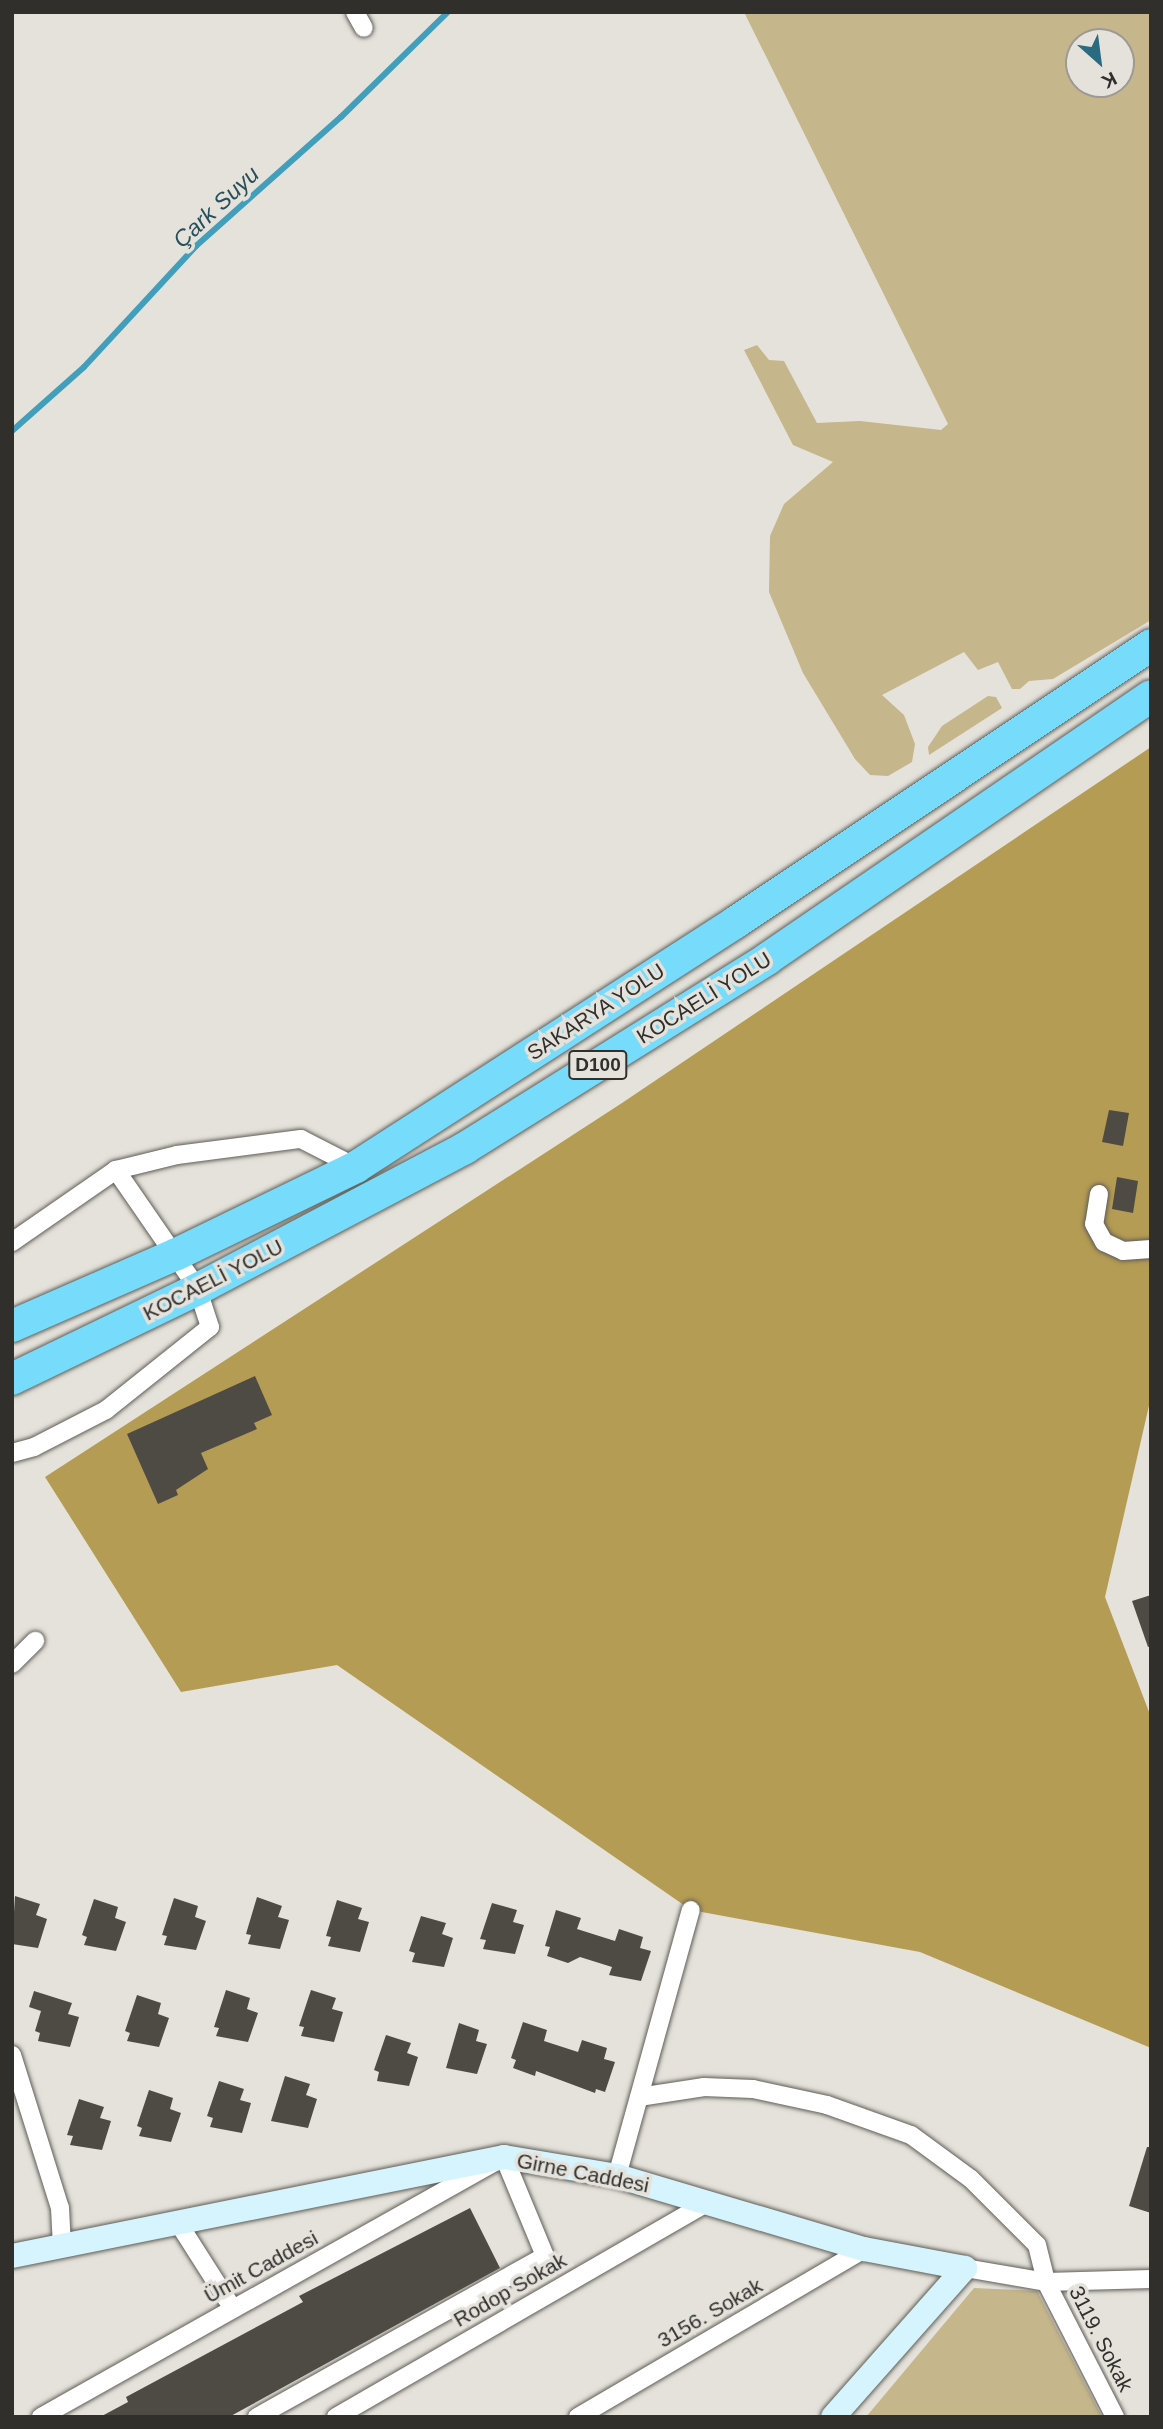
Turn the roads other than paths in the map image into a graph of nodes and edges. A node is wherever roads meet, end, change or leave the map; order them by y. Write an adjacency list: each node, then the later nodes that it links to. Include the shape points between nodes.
1 (1151, 645): 3 (highway, SAKARYA YOLU / D100, via 736,922)
2 (1151, 696): 9 (highway, KOCAELİ YOLU / D100, via 767,959 477,1140)
3 (356, 1167): 4 (street, via 301,1139 177,1154); 8 (highway, SAKARYA YOLU / D100)
4 (116, 1170): 6 (street); 8 (street)
5 (1099, 1194): 7 (street, via 1094,1224 1104,1242 1123,1251)
6 (12, 1242)
7 (1151, 1249)
8 (177, 1254): 9 (street); 10 (highway, SAKARYA YOLU / D100)
9 (198, 1289): 11 (highway, KOCAELİ YOLU / D100); 12 (street, via 210,1327 106,1410 34,1447)
10 (12, 1326)
11 (12, 1379)
12 (12, 1453)
13 (35, 1642): 14 (street)
14 (12, 1664)
15 (691, 1910): 17 (street)
16 (12, 2055): 22 (street, via 60,2208)
17 (639, 2097): 19 (street); 27 (street, 3119. Sokak, via 704,2087 753,2089 827,2105 911,2135 1002,2206 1037,2245)
18 (504, 2157): 19 (street, Girne Caddesi); 21 (street, Girne Caddesi); 28 (street, Ümit Caddesi); 30 (street, via 545,2256)
19 (617, 2176): 20 (street, Girne Caddesi)
20 (707, 2203): 23 (street, Girne Caddesi); 31 (street, Rodop Sokak)
21 (177, 2221): 22 (street, Girne Caddesi); 28 (street)
22 (62, 2245): 24 (street, Girne Caddesi)
23 (864, 2249): 25 (street, Girne Caddesi); 32 (street, 3156. Sokak)
24 (12, 2256)
25 (965, 2268): 27 (street, Girne Caddesi); 33 (street)
26 (1151, 2279): 27 (street, Girne Caddesi)
27 (1046, 2282): 34 (street, 3119. Sokak)
28 (233, 2309): 29 (street, Ümit Caddesi)
29 (41, 2417)
30 (257, 2417)
31 (336, 2417)
32 (578, 2417)
33 (832, 2417)
34 (1115, 2417)

